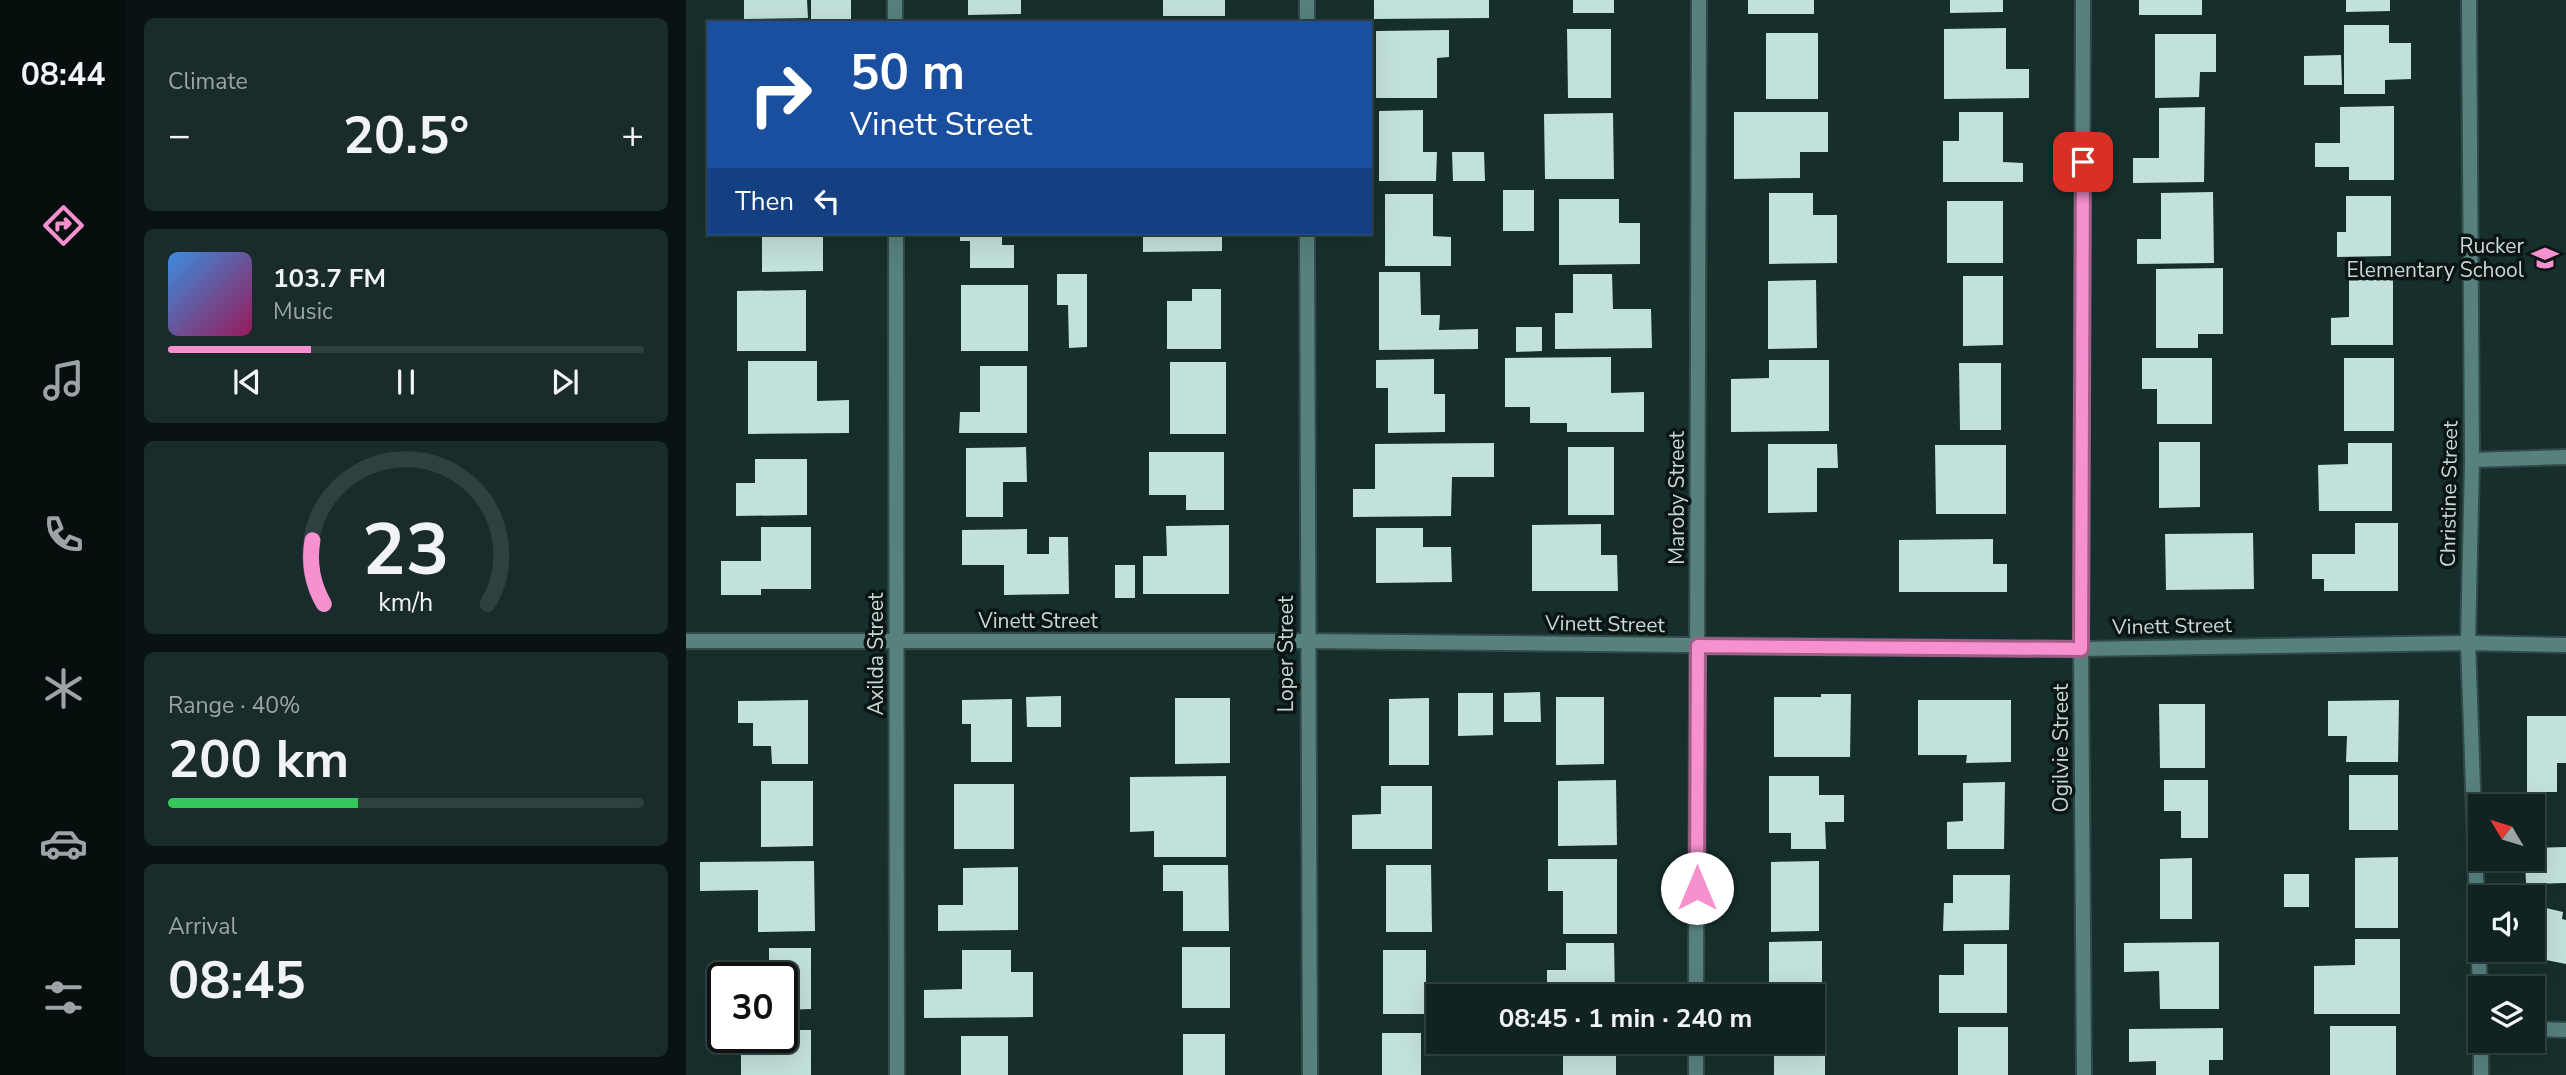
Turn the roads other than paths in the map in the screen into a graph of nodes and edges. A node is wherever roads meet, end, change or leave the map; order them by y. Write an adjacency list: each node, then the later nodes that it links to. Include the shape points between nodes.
1 (895, 0): 6 (street)
2 (1307, 0): 7 (street)
3 (1699, 0): 17 (street, Maroby Street)
4 (2083, 0): 18 (street, Ogilvie Street)
5 (2469, 0): 11 (street, Christine Street)
6 (895, 21)
7 (1307, 21)
8 (896, 235): 14 (street, Axilda Street)
9 (1307, 235): 13 (street, Loper Street)
10 (2566, 457): 11 (street)
11 (2472, 460): 15 (street, Christine Street)
12 (686, 641): 14 (street, Vinett Street)
13 (1307, 641): 14 (street, Vinett Street); 17 (street, Vinett Street); 26 (street, Loper Street)
14 (897, 642): 25 (street, Axilda Street)
15 (2468, 643): 16 (street, Vinett Street); 18 (street, Vinett Street); 19 (street, Christine Street)
16 (2566, 645)
17 (1698, 646): 18 (street, Vinett Street); 20 (street, Maroby Street)
18 (2081, 649): 28 (street, Ogilvie Street)
19 (2480, 976)
20 (1696, 984)
21 (2545, 1029): 22 (street)
22 (2566, 1030)
23 (2481, 1053): 29 (street)
24 (1696, 1054): 27 (street)
25 (897, 1075)
26 (1310, 1075)
27 (1696, 1075)
28 (2084, 1075)
29 (2481, 1075)

